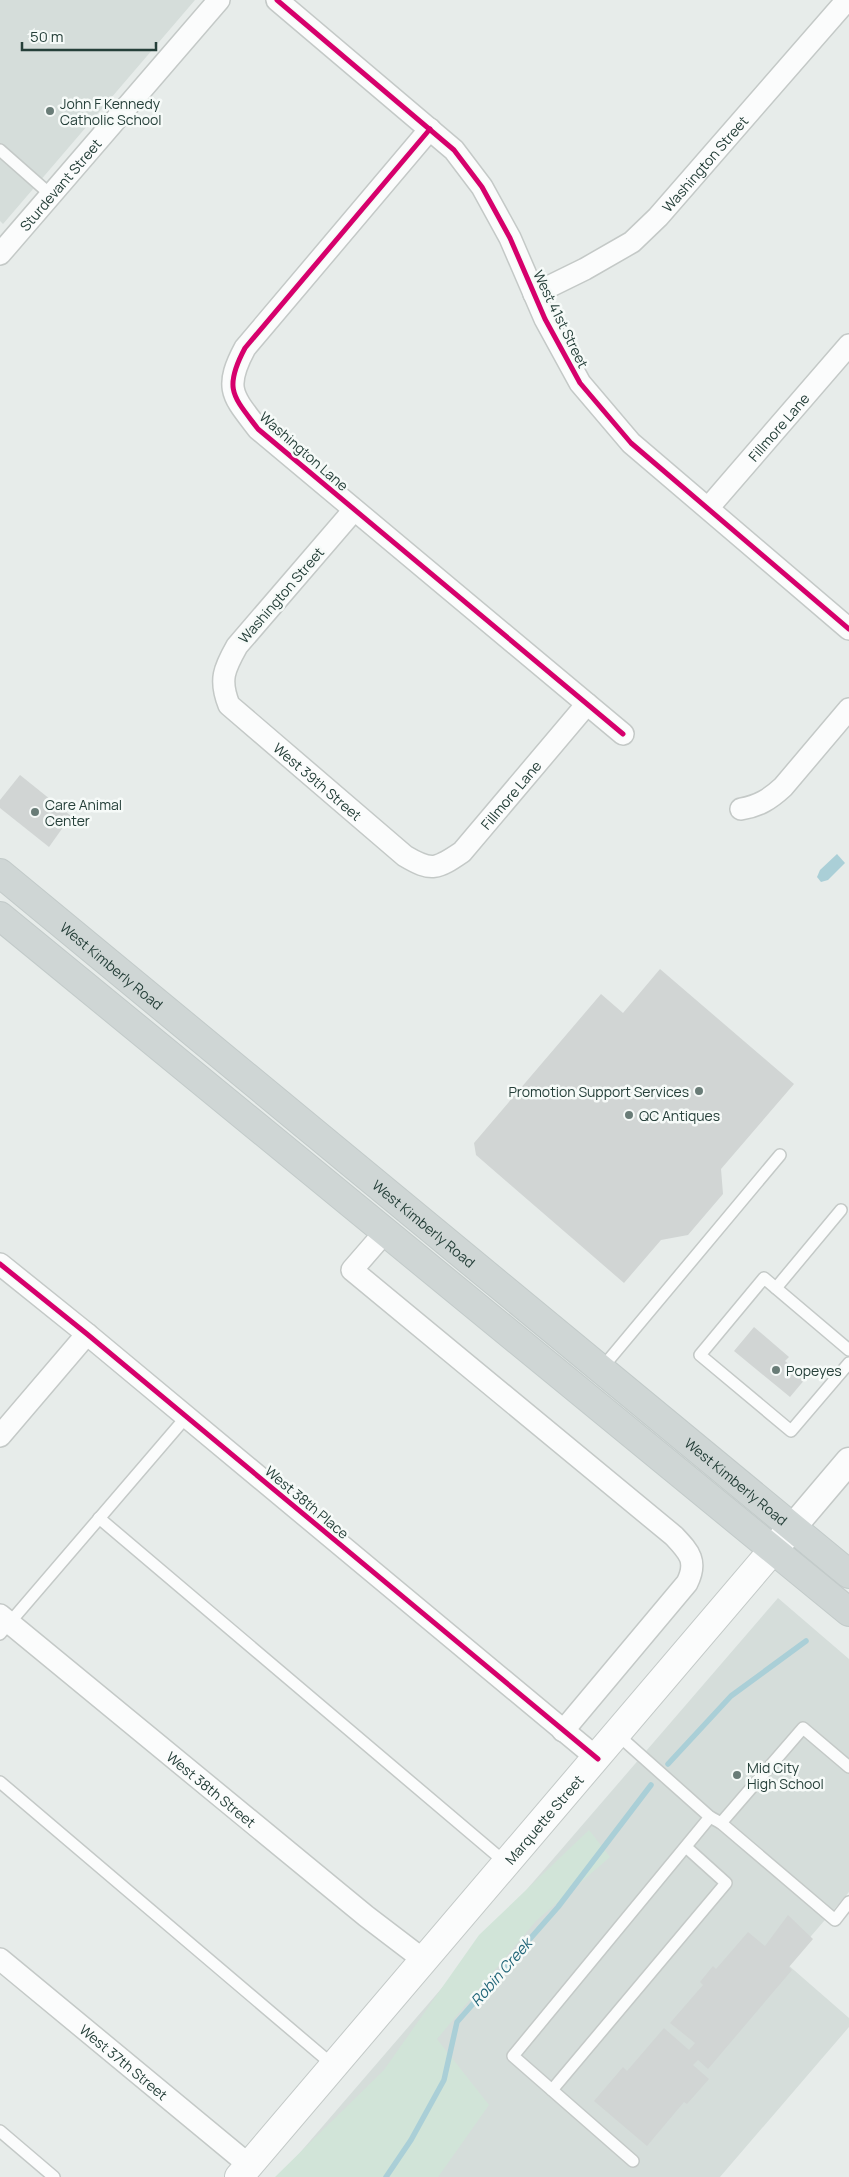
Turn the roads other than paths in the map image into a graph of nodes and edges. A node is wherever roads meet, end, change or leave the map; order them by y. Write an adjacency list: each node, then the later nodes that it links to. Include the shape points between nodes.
1 (219, 0): 6 (street, Sturdevant Street)
2 (277, 0): 4 (street, West 41st Street)
3 (847, 0): 8 (street, Washington Street, via 658,217 632,242)
4 (430, 129): 8 (street, West 41st Street, via 454,150 482,187 510,238); 11 (street, Washington Lane, via 245,348 234,368 234,396 258,429)
5 (0, 150): 6 (lane)
6 (52, 195): 7 (street, Sturdevant Street)
7 (0, 254)
8 (534, 294): 10 (street, West 41st Street, via 580,383 631,443)
9 (849, 345): 10 (street, Fillmore Lane)
10 (709, 507): 12 (street, West 41st Street)
11 (354, 510): 13 (street, Washington Street, via 237,646 227,664); 14 (street, Washington Lane)
12 (849, 629)
13 (222, 687): 18 (street, West 39th Street, via 229,705 405,856)
14 (587, 704): 16 (street, Washington Lane); 18 (street, Fillmore Lane, via 462,852 443,865)
15 (849, 709): 17 (street, via 783,787 756,806)
16 (623, 734)
17 (741, 809)
18 (423, 867)
19 (0, 873): 29 (main road, West Kimberly Road)
20 (0, 916): 23 (main road)
21 (780, 1155): 29 (lane)
22 (841, 1210): 25 (lane)
23 (385, 1232): 35 (main road); 39 (street, via 352,1270 674,1536 692,1560 692,1572 687,1583)
24 (0, 1264): 26 (street, West 38th Place)
25 (776, 1288): 27 (lane); 28 (lane, via 764,1278 700,1355 791,1431)
26 (87, 1334): 30 (street, West 38th Place); 31 (street)
27 (849, 1350)
28 (849, 1363)
29 (602, 1368): 34 (main road, West Kimberly Road)
30 (187, 1416): 33 (lane); 39 (street, West 38th Place)
31 (0, 1436)
32 (849, 1461): 34 (street, Marquette Street)
33 (100, 1518): 38 (lane); 47 (lane)
34 (793, 1528): 35 (main road, Marquette Street); 36 (main road, West Kimberly Road)
35 (773, 1551): 37 (main road); 40 (main road, Marquette Street)
36 (849, 1574)
37 (849, 1612)
38 (3, 1624): 50 (street, West 38th Street)
39 (563, 1731): 41 (street, West 38th Place)
40 (618, 1735): 41 (main road, Marquette Street); 44 (lane)
41 (598, 1759): 47 (main road, Marquette Street)
42 (849, 1767): 45 (lane, via 803,1728)
43 (0, 1782): 51 (lane)
44 (710, 1817): 45 (lane); 46 (lane)
45 (721, 1823): 48 (lane, via 834,1920)
46 (686, 1847): 52 (lane, via 513,2056); 52 (lane, via 726,1883)
47 (508, 1864): 50 (main road, Marquette Street)
48 (849, 1902)
49 (0, 1959): 55 (street, West 37th Street)
50 (425, 1961): 51 (main road, Marquette Street)
51 (334, 2066): 55 (main road, Marquette Street)
52 (552, 2090): 54 (lane)
53 (0, 2131): 56 (lane)
54 (632, 2161)
55 (244, 2171)
56 (54, 2177)

